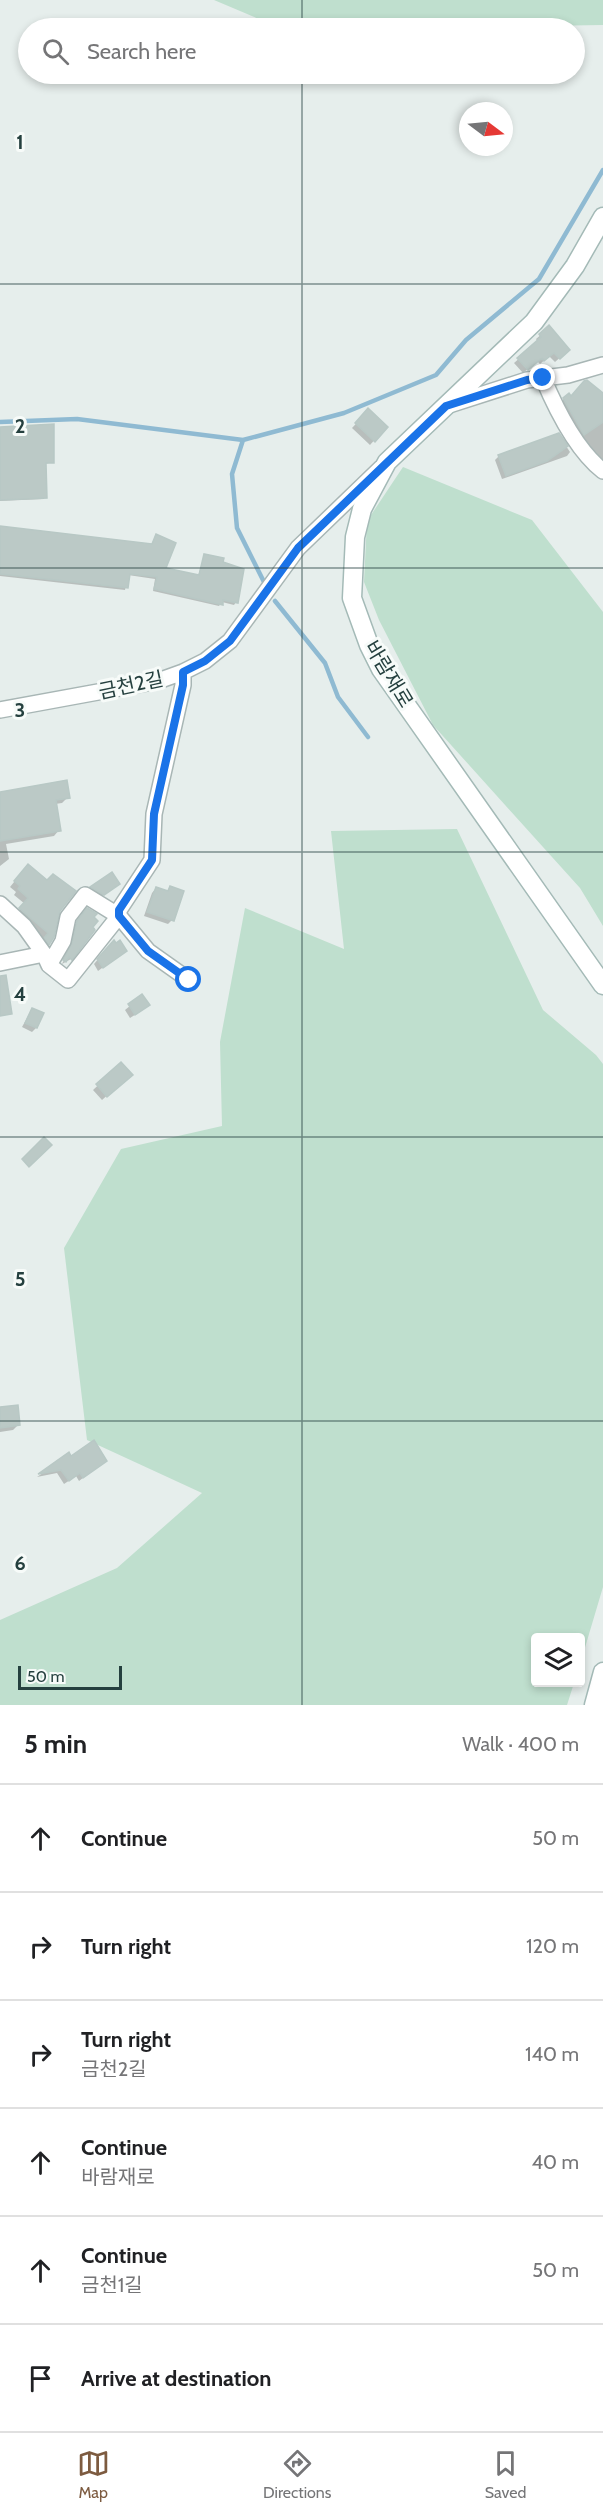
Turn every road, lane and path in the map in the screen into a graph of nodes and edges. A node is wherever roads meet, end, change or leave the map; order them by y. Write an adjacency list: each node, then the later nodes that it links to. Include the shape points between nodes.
1 (603, 217): 4 (street, 바람재로, via 575,266 534,322)
2 (603, 365): 3 (street)
3 (543, 378): 4 (street); 6 (street, via 576,443)
4 (446, 406): 5 (street, 바람재로)
5 (387, 462): 7 (street, 금천2길, via 298,548 230,641); 14 (street, 바람재로, via 362,509 355,537 352,598 369,645 388,678)
6 (603, 471)
7 (183, 672): 8 (street, 금천2길, via 158,681); 10 (street, via 154,814 152,860 119,910)
8 (0, 710)
9 (0, 904): 11 (street, via 24,926)
10 (119, 916): 11 (street, via 68,980); 11 (street, via 85,895 68,917 63,941); 13 (street, via 148,951)
11 (46, 960): 12 (street)
12 (0, 963)
13 (189, 980)
14 (603, 985)
15 (603, 1672): 16 (street)
16 (594, 1705)

